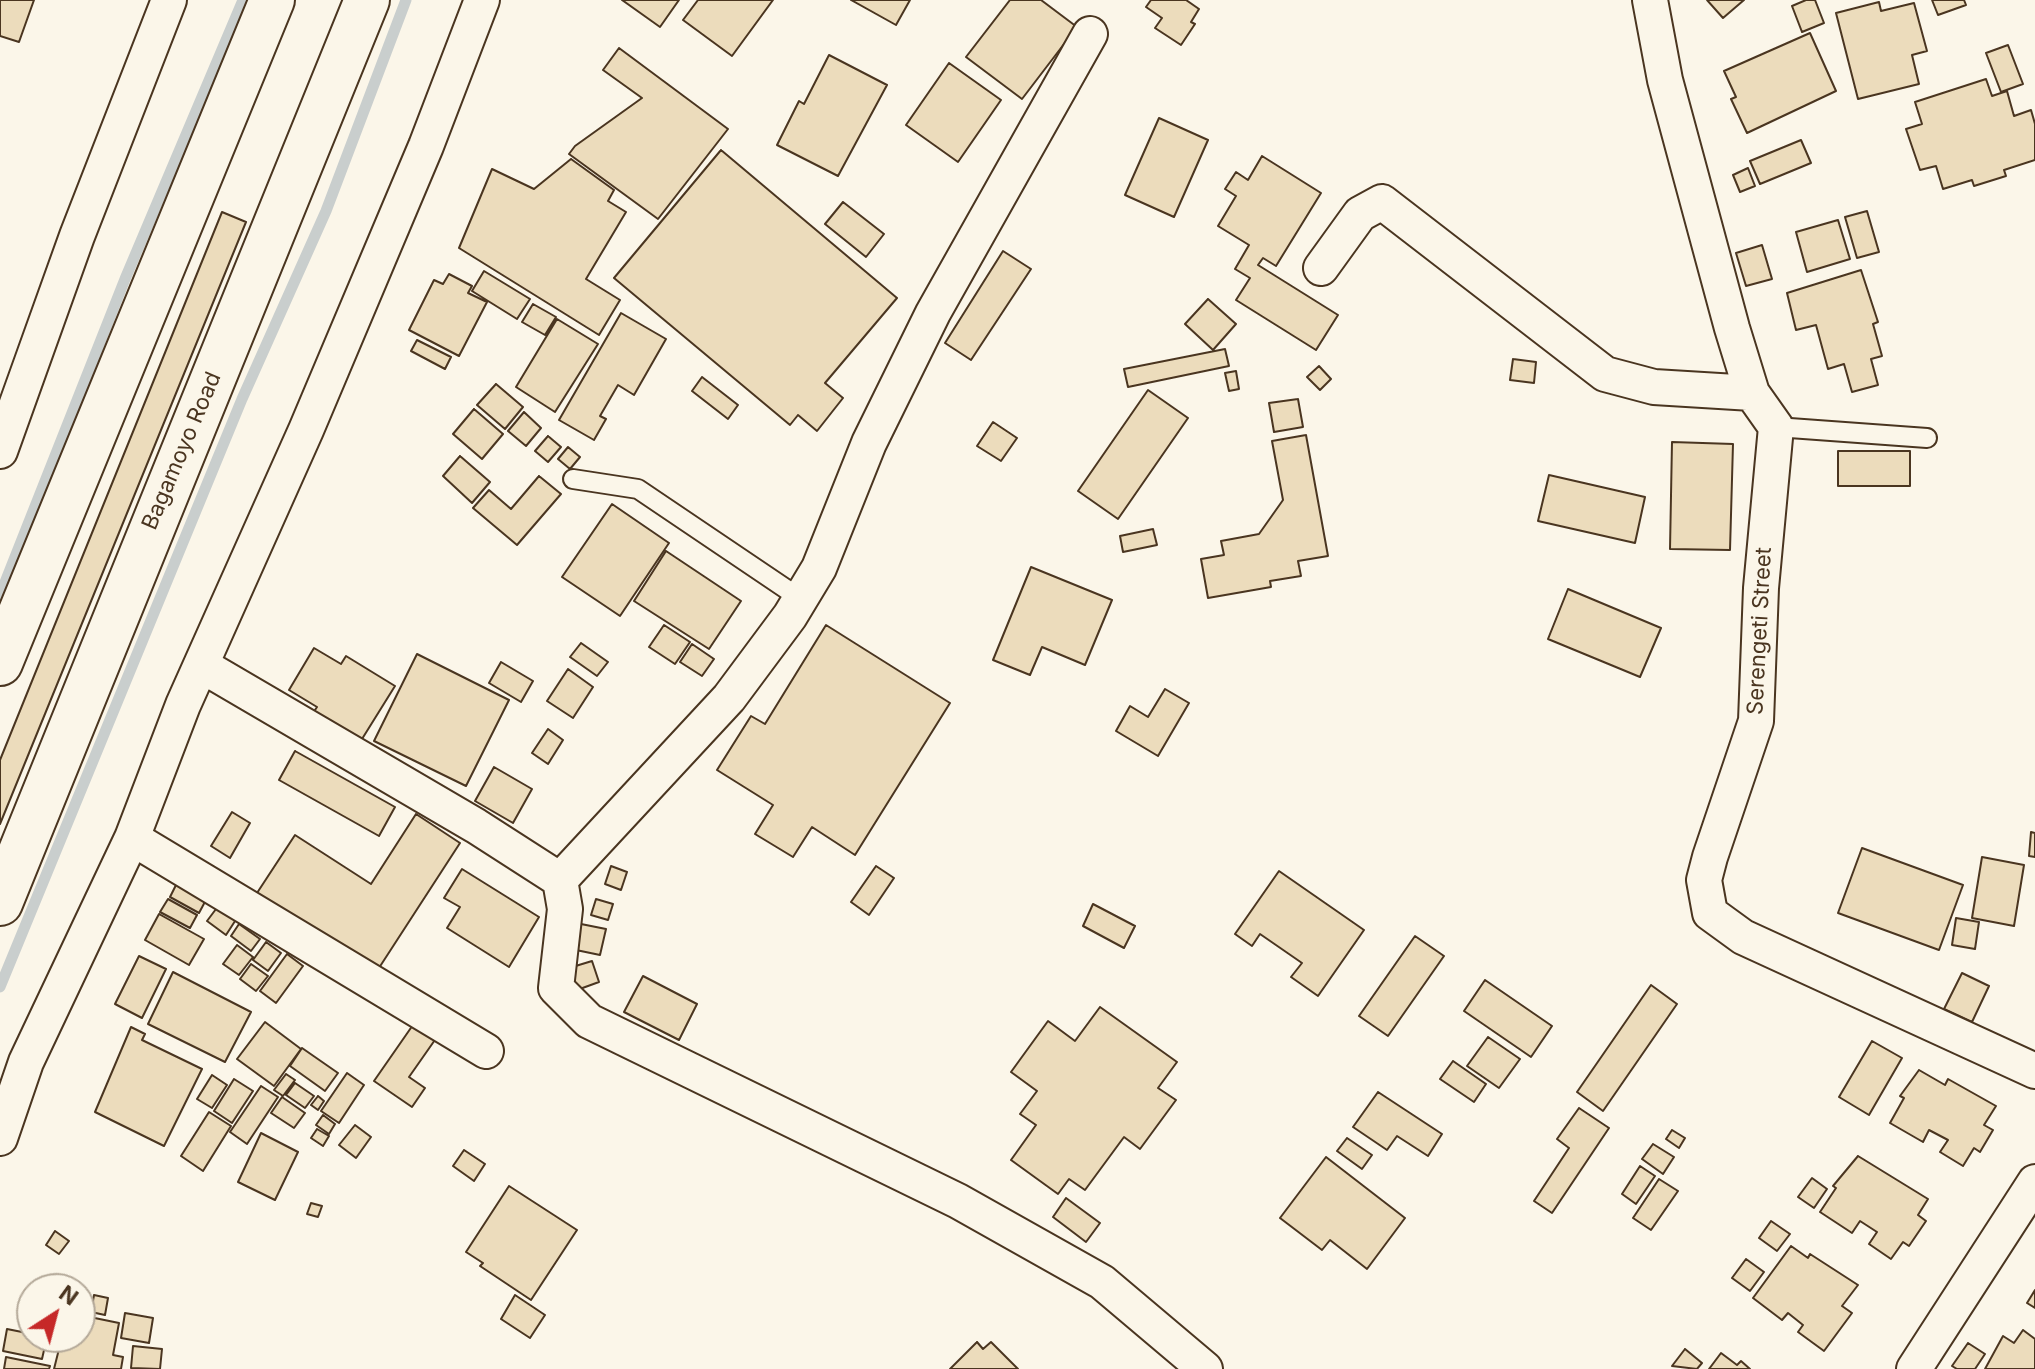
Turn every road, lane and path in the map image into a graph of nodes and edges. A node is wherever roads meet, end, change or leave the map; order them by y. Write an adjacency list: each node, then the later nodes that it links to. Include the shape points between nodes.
1 (169, 0): 11 (street)
2 (272, 0): 14 (highway)
3 (367, 0): 18 (highway, Bagamoyo Road)
4 (482, 0): 15 (street, via 306,430)
5 (1650, 0): 8 (street, via 1665,80)
6 (1090, 34): 13 (street, via 933,313)
7 (1321, 268): 8 (street, via 1360,214 1382,202 1605,374 1654,387)
8 (1752, 393): 9 (street)
9 (1776, 427): 10 (lane); 20 (street, Serengeti Street, via 1761,588 1756,721 1704,880 1710,913 1743,937)
10 (1927, 438)
11 (0, 451)
12 (573, 479): 13 (lane, via 638,489)
13 (801, 599): 17 (street, via 729,698)
14 (0, 663)
15 (201, 665): 16 (street); 17 (street)
16 (132, 838): 19 (street); 21 (street, via 26,1062)
17 (560, 880): 23 (street, via 565,909 556,988 589,1021 958,1201 1102,1282)
18 (0, 903)
19 (486, 1051)
20 (2035, 1071)
21 (0, 1138)
22 (2035, 1182): 24 (street)
23 (1187, 1364)
24 (1914, 1369)

